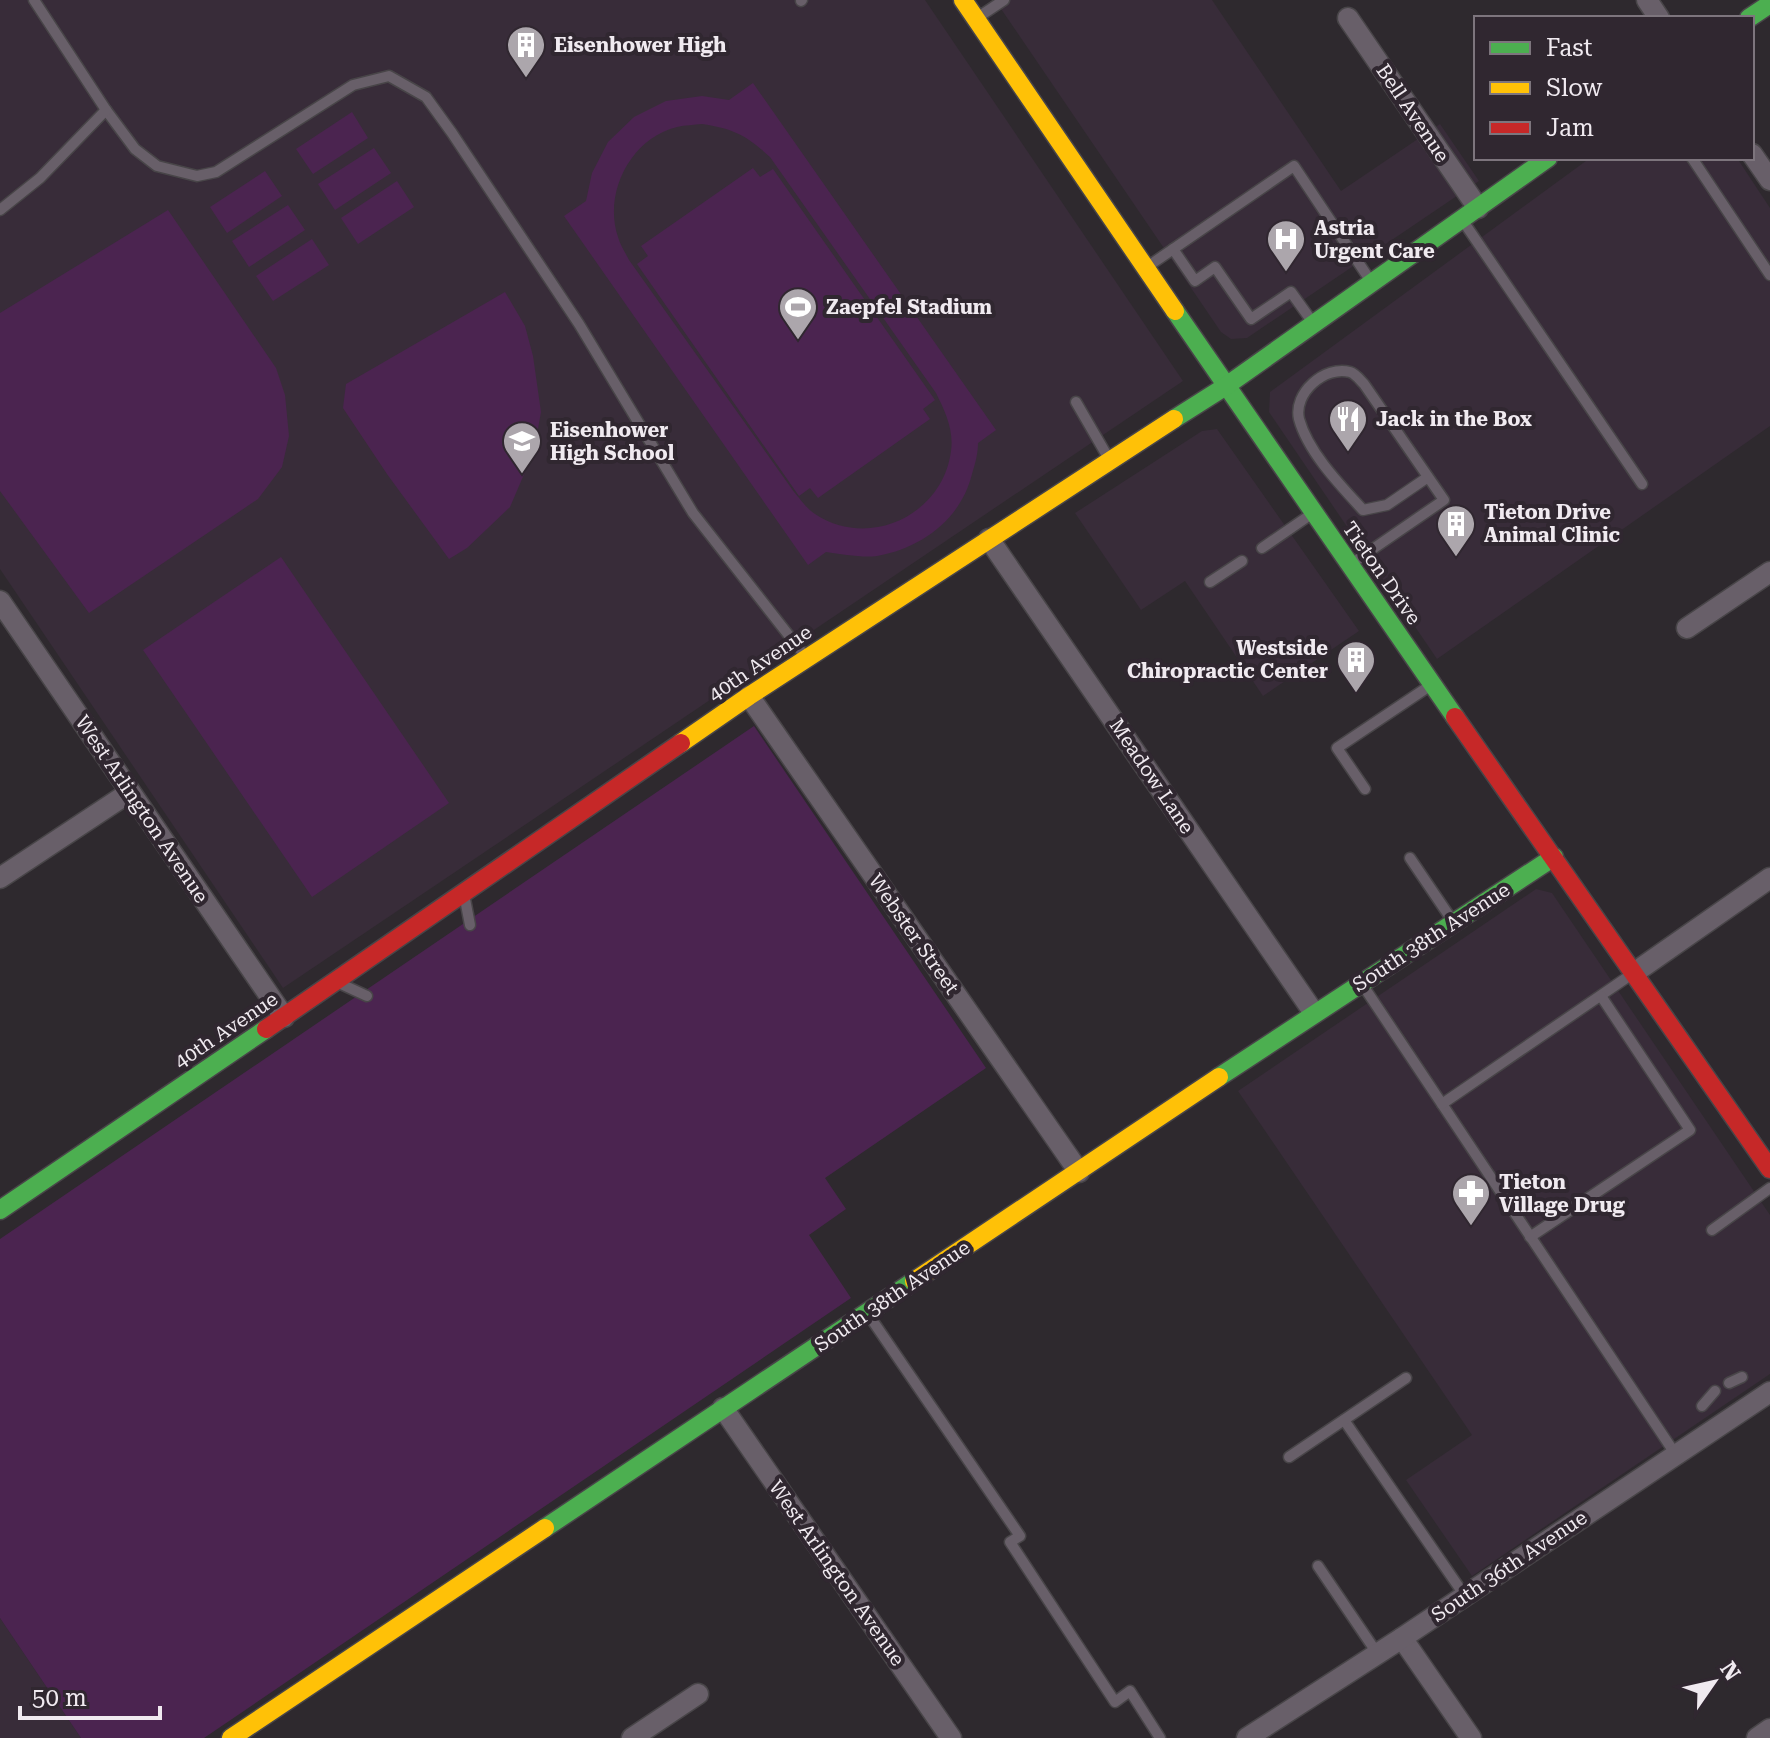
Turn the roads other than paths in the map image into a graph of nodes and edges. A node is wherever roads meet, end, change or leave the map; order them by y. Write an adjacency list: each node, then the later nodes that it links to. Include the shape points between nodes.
1 (34, 0): 8 (lane)
2 (963, 0): 7 (main road, Tieton Drive)
3 (1004, 0): 7 (lane)
4 (1770, 4): 5 (main road)
5 (1752, 16)
6 (1348, 18): 14 (street, Bell Avenue)
7 (975, 19): 16 (main road, Tieton Drive)
8 (106, 110): 13 (lane, via 40,178); 34 (lane, via 135,149 157,166 197,176 216,172 353,85 389,76 426,97 579,324 693,513)
9 (1754, 157): 12 (street)
10 (1545, 160): 14 (main road, 40th Avenue)
11 (1693, 160): 17 (lane)
12 (1770, 180)
13 (0, 210)
14 (1470, 213): 18 (main road, 40th Avenue); 24 (lane)
15 (1173, 249): 16 (lane); 18 (lane, via 1294,166); 19 (lane, via 1195,281 1215,267 1251,319 1291,292)
16 (1145, 268): 20 (main road, Tieton Drive)
17 (1770, 275)
18 (1372, 283): 19 (main road, 40th Avenue)
19 (1314, 324): 20 (main road, 40th Avenue)
20 (1226, 386): 22 (main road, 40th Avenue); 25 (main road, Tieton Drive)
21 (1076, 402): 22 (lane)
22 (1110, 460): 26 (main road, 40th Avenue)
23 (1428, 477): 23 (lane, via 1356,375 1330,372 1300,399 1304,433 1363,510 1387,505); 29 (lane, via 1444,500)
24 (1642, 484)
25 (1313, 513): 27 (lane); 29 (main road, Tieton Drive)
26 (989, 539): 34 (main road, 40th Avenue); 51 (street, Meadow Lane)
27 (1262, 548)
28 (1242, 561): 31 (lane)
29 (1349, 565): 35 (main road, Tieton Drive)
30 (1770, 572): 33 (street)
31 (1210, 582)
32 (0, 601): 38 (street, West Arlington Avenue)
33 (1687, 628)
34 (807, 658): 36 (main road, 40th Avenue)
35 (1432, 683): 37 (lane, via 1337,748); 39 (main road, Tieton Drive)
36 (749, 696): 43 (main road, 40th Avenue); 55 (street, Webster Street)
37 (1365, 789)
38 (130, 792): 41 (street); 52 (street, West Arlington Avenue)
39 (1554, 857): 44 (main road, South 38th Avenue); 46 (main road, Tieton Drive)
40 (1410, 858): 44 (lane)
41 (1, 875)
42 (1770, 878): 46 (street)
43 (463, 893): 45 (lane); 47 (main road, 40th Avenue)
44 (1453, 922): 48 (main road, South 38th Avenue)
45 (470, 925)
46 (1634, 973): 50 (lane); 54 (main road, Tieton Drive)
47 (336, 981): 49 (lane); 52 (main road, 40th Avenue)
48 (1361, 982): 51 (main road, South 38th Avenue); 53 (lane)
49 (367, 996)
50 (1601, 996): 53 (lane); 59 (lane, via 1690,1130)
51 (1314, 1013): 55 (main road, South 38th Avenue)
52 (284, 1017): 57 (main road, 40th Avenue)
53 (1442, 1104): 59 (lane)
54 (1770, 1169)
55 (1079, 1172): 60 (main road, South 38th Avenue)
56 (1770, 1188): 58 (lane)
57 (0, 1210)
58 (1712, 1230)
59 (1530, 1237): 69 (lane)
60 (867, 1313): 67 (main road, South 38th Avenue); 80 (lane, via 1020,1536 1010,1542 1115,1702 1130,1691)
61 (1742, 1377): 63 (lane)
62 (1406, 1378): 68 (lane)
63 (1729, 1383)
64 (1715, 1391): 66 (lane)
65 (1770, 1392): 69 (street, South 36th Avenue)
66 (1702, 1406)
67 (723, 1408): 77 (main road, South 38th Avenue); 79 (street, West Arlington Avenue)
68 (1344, 1420): 70 (lane); 72 (lane)
69 (1676, 1455): 72 (street, South 36th Avenue)
70 (1289, 1457)
71 (1318, 1566): 74 (lane)
72 (1465, 1596): 73 (street, South 36th Avenue)
73 (1402, 1638): 74 (street, South 36th Avenue); 82 (street)
74 (1377, 1653): 81 (street, South 36th Avenue)
75 (698, 1694): 78 (street)
76 (1770, 1729): 83 (street)
77 (243, 1735)
78 (632, 1738)
79 (951, 1738)
80 (1160, 1738)
81 (1247, 1738)
82 (1471, 1738)
83 (1757, 1738)

